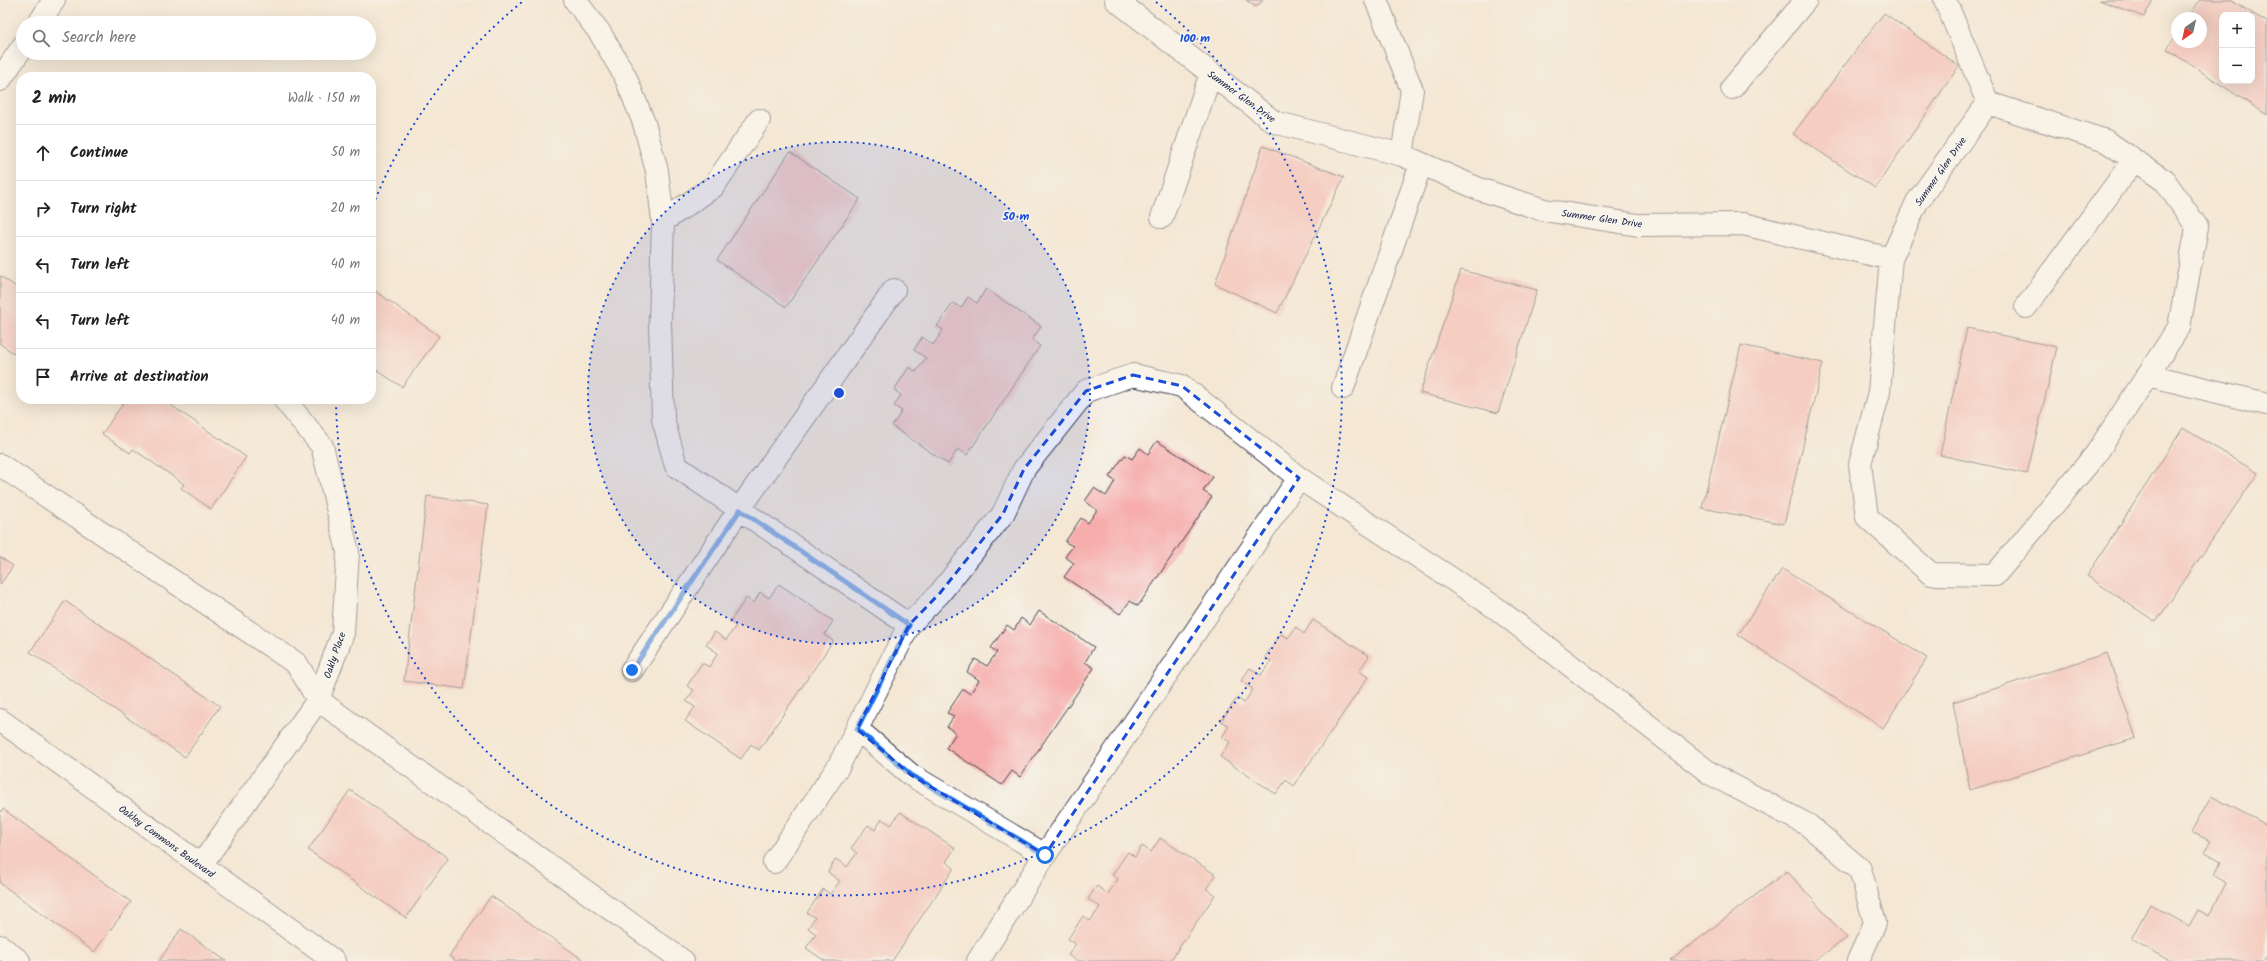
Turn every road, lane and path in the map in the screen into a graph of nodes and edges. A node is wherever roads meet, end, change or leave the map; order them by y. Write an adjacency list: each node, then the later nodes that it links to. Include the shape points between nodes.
1 (54, 0): 7 (street)
2 (575, 0): 17 (street, via 600,33 621,70 644,123 656,171)
3 (1116, 0): 9 (street, Summer Glen Drive)
4 (1376, 0): 14 (street, via 1412,90)
5 (1806, 0): 11 (street)
6 (1945, 0): 12 (street)
7 (44, 16)
8 (16, 56): 10 (street)
9 (1211, 73): 14 (street, Summer Glen Drive, via 1274,122); 16 (street)
10 (0, 80)
11 (1732, 88)
12 (1988, 103): 15 (street, via 2106,141); 18 (street, Summer Glen Drive, via 1918,202)
13 (760, 120): 17 (street, via 713,186)
14 (1411, 160): 18 (street, Summer Glen Drive, via 1479,189 1544,210 1638,225 1743,224); 22 (street)
15 (2134, 160): 20 (street); 21 (street, via 2165,181 2197,227 2179,327)
16 (1162, 217)
17 (663, 221): 27 (street, via 660,322 663,419 676,466)
18 (1891, 259): 21 (street, via 1879,392 1860,464 1867,517 1931,574 1995,575 2096,454)
19 (894, 290): 27 (street)
20 (2026, 307)
21 (2148, 375): 24 (street)
22 (1343, 388)
23 (288, 404): 30 (street, Oakly Place, via 322,446 348,552 343,633)
24 (2267, 404)
25 (0, 466): 30 (street, via 297,664)
26 (1299, 478): 28 (street, via 1182,386 1133,375 1086,391 1024,469 1002,514 940,593); 33 (street); 41 (street, via 1496,608 1711,774 1808,825 1860,869 1876,924)
27 (740, 510): 28 (street); 29 (street)
28 (909, 625): 32 (street)
29 (632, 670)
30 (318, 700): 35 (street, Oakly Place); 39 (street)
31 (0, 720): 35 (street, Oakley Commons Boulevard)
32 (857, 729): 33 (street, via 911,775); 34 (street, via 838,767)
33 (1045, 855): 40 (street)
34 (774, 862)
35 (201, 865): 38 (street, Oakley Commons Boulevard)
36 (0, 946): 37 (street)
37 (19, 961)
38 (334, 961)
39 (683, 961)
40 (978, 961)
41 (1858, 961)

